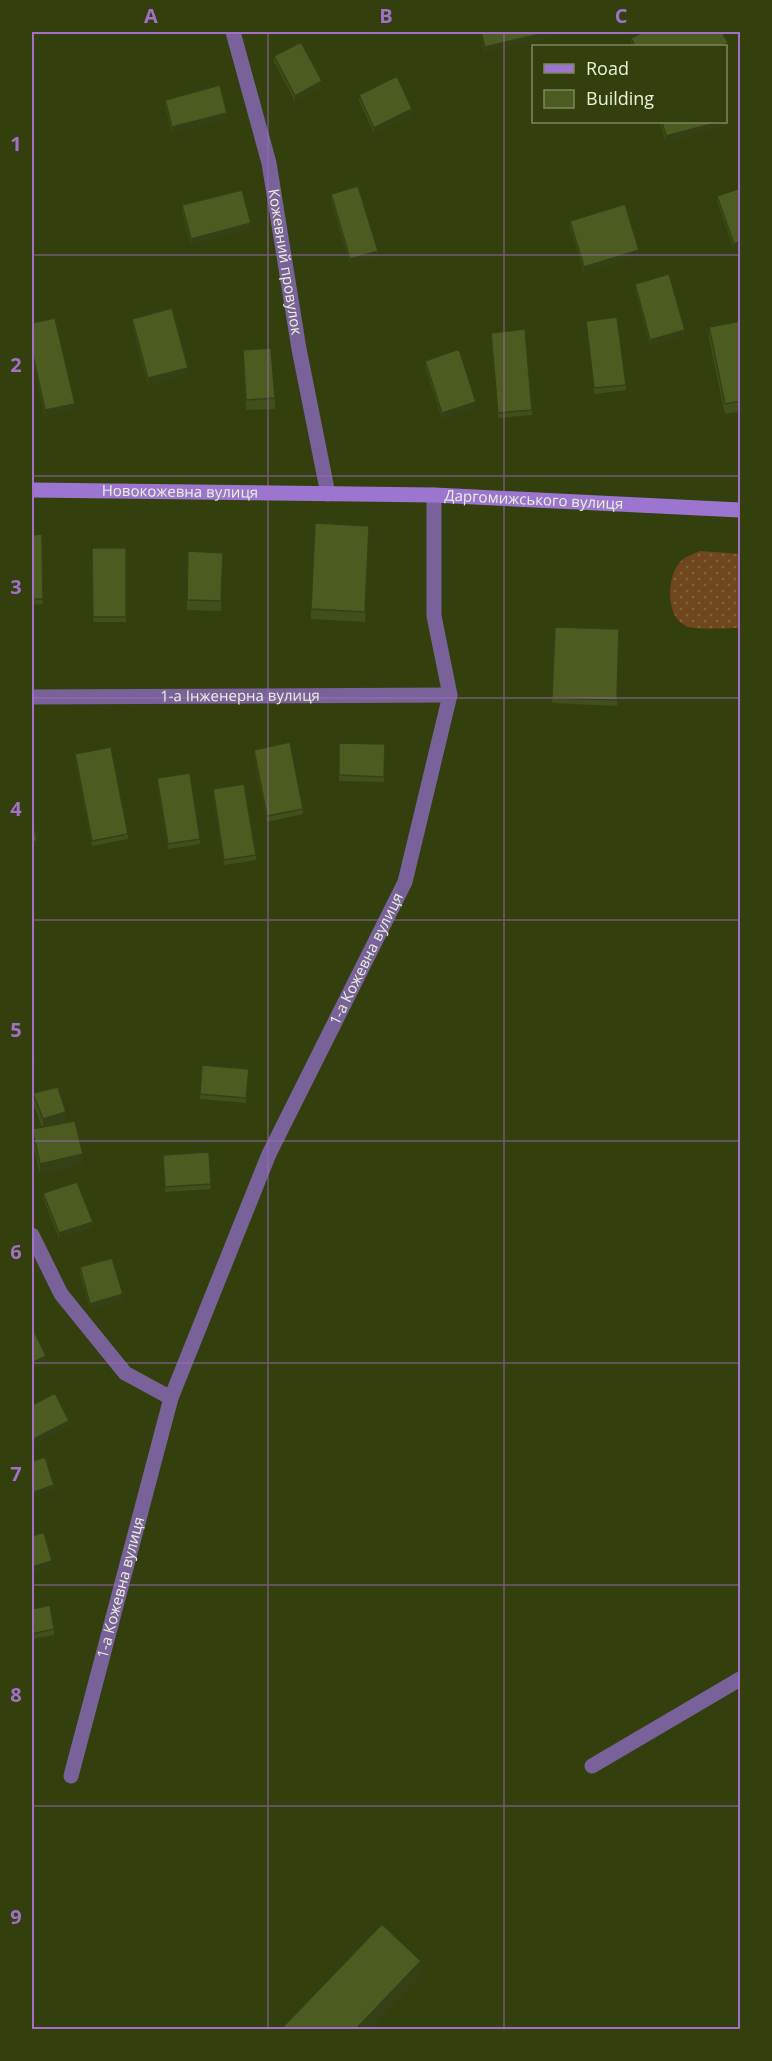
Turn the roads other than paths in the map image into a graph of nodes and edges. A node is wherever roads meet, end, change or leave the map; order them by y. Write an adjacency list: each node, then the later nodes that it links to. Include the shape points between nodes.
1 (233, 32): 3 (street, Кожевний провулок, via 269,164 299,349)
2 (32, 490): 3 (street, Новокожевна вулиця)
3 (328, 494): 4 (street, Даргомижського вулиця)
4 (434, 495): 5 (street, Даргомижського вулиця); 6 (street, 1-а Кожевна вулиця, via 434,616)
5 (741, 510)
6 (450, 695): 7 (street, 1-а Інженерна вулиця); 9 (street, 1-а Кожевна вулиця, via 405,882 269,1154)
7 (32, 697)
8 (32, 1235): 9 (street, via 61,1294 125,1373)
9 (171, 1398): 12 (street, 1-а Кожевна вулиця)
10 (741, 1679): 11 (street)
11 (592, 1766)
12 (71, 1776)

